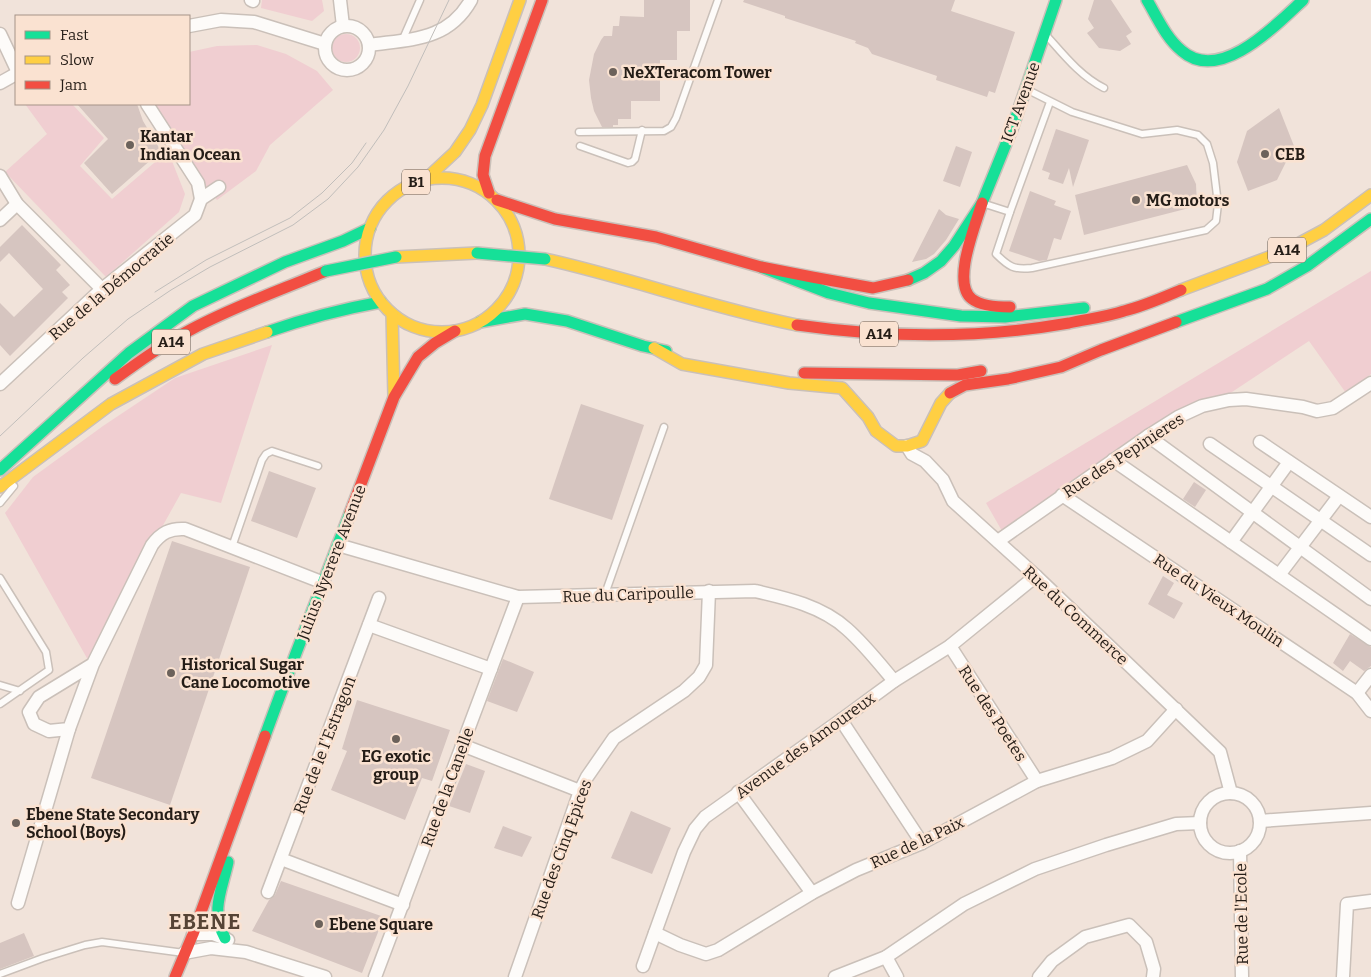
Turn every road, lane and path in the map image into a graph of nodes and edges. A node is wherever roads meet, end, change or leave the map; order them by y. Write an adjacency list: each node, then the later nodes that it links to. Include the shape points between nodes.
1 (340, 0): 11 (street)
2 (420, 0): 14 (lane)
3 (471, 0): 14 (street, via 460,16 444,30)
4 (520, 0): 28 (main road, Julius Nyerere Avenue / B1, via 482,106 470,130 455,152)
5 (542, 0): 31 (main road, Julius Nyerere Avenue / B1, via 485,156 483,175)
6 (718, 0): 24 (lane, via 671,127 664,131)
7 (1056, 0): 13 (main road, ICT Avenue)
8 (1147, 0): 9 (main road, via 1169,36 1184,53 1194,60 1210,61 1222,59 1256,42)
9 (1303, 0)
10 (190, 26): 15 (street, via 221,20 254,22)
11 (343, 26): 15 (street, via 331,33); 16 (street, via 357,28)
12 (0, 34): 17 (street)
13 (1045, 34): 20 (lane, via 1075,67); 21 (main road, ICT Avenue)
14 (402, 40): 16 (street)
15 (325, 44): 16 (street, via 331,65 352,71 367,58)
16 (369, 45)
17 (15, 66)
18 (15, 75): 19 (street)
19 (0, 83)
20 (1104, 88)
21 (1025, 89): 22 (lane); 34 (main road, ICT Avenue)
22 (1050, 102): 35 (lane); 35 (lane, via 1142,134 1177,130 1198,135 1207,144 1213,163 1218,204 1216,221 1200,232 1018,270 996,254)
23 (148, 105): 32 (street, via 198,183)
24 (642, 130): 25 (lane); 26 (lane, via 632,162)
25 (579, 132)
26 (580, 146)
27 (0, 176): 33 (street)
28 (426, 179): 31 (main road, Julius Nyerere Avenue / B1, via 470,182); 38 (main road, Julius Nyerere Avenue / B1, via 411,184 385,202)
29 (219, 187): 32 (street, Rue de la Démocratie)
30 (1371, 195): 42 (main road, A14, via 1308,239)
31 (493, 197): 41 (main road, via 555,219 656,238); 47 (main road, Julius Nyerere Avenue / B1, via 511,219 518,242 519,265 512,288 499,307)
32 (201, 199): 43 (street, Rue de la Démocratie, via 194,215)
33 (17, 204): 37 (street); 43 (street)
34 (982, 204): 35 (lane); 41 (main road, via 941,261 904,282 873,288); 45 (main road, via 964,264 964,288 972,300 999,307)
35 (1010, 212)
36 (1371, 219): 40 (main road, A14)
37 (0, 220)
38 (370, 228): 44 (main road, Julius Nyerere Avenue / B1, via 366,262 369,279); 58 (main road, via 285,262 193,306 129,353)
39 (1371, 228): 40 (main road)
40 (1354, 233): 50 (main road, A14, via 1267,289)
41 (761, 267): 42 (main road, via 829,293 869,303 961,316 1005,317 1101,306)
42 (1214, 277): 58 (main road, A14, bridge, via 1128,311 1057,326 914,336 816,328 761,318 545,259 477,253 396,257 326,271 192,329 127,371)
43 (102, 289): 53 (street, Rue de la Démocratie)
44 (381, 302): 46 (main road, Julius Nyerere Avenue / B1); 62 (main road, via 307,318 203,354 111,404)
45 (1092, 305)
46 (392, 314): 48 (main road, Julius Nyerere Avenue / B1, via 411,326 433,332); 55 (main road, Julius Nyerere Avenue / B1)
47 (480, 322): 48 (main road, Julius Nyerere Avenue / B1); 49 (main road, via 525,314 567,321)
48 (455, 331): 55 (main road, Julius Nyerere Avenue / B1, via 418,357)
49 (654, 348): 52 (main road, via 783,373 958,375); 61 (main road, via 682,364 788,384 842,388 876,431 896,446)
50 (1101, 350): 51 (main road, A14); 61 (main road, via 1061,367 965,385 951,391 941,403 922,441)
51 (1024, 364)
52 (996, 368)
53 (0, 384)
54 (1371, 384): 57 (street, Rue des Pepinieres, via 1333,408 1318,411 1246,399 1202,406)
55 (394, 397): 78 (main road, Julius Nyerere Avenue / B1)
56 (664, 426): 86 (lane)
57 (1148, 436): 63 (street, Rue des Pepinieres); 72 (street)
58 (32, 441): 66 (main road, A14)
59 (1260, 442): 64 (street)
60 (1210, 444): 68 (street)
61 (907, 446): 75 (street, Rue du Commerce, via 943,480 953,502)
62 (40, 457): 67 (main road); 71 (lane)
63 (1113, 460): 69 (street, Rue des Pepinieres); 76 (street)
64 (1289, 462): 68 (street); 70 (street)
65 (318, 466): 77 (lane, via 272,451 266,454)
66 (0, 470)
67 (0, 486)
68 (1271, 486): 72 (street); 74 (street)
69 (1062, 495): 75 (street, Rue des Pepinieres); 99 (street, Rue du Vieux Moulin)
70 (1340, 496): 73 (street); 74 (street)
71 (0, 503)
72 (1252, 512): 76 (street); 79 (street)
73 (1371, 517)
74 (1322, 520): 79 (street); 80 (street)
75 (998, 541): 82 (street, Rue du Commerce)
76 (1231, 542): 81 (street)
77 (232, 546): 84 (street); 93 (street, via 184,529 176,528 159,536)
78 (338, 546): 84 (main road, Julius Nyerere Avenue / B1); 87 (street, Rue du Caripoulle)
79 (1301, 548): 81 (street); 89 (street)
80 (1371, 555)
81 (1279, 575): 91 (street)
82 (1036, 576): 92 (street, Avenue des Amoureux); 101 (street, Rue du Commerce)
83 (0, 578): 98 (lane, via 46,652 50,670)
84 (324, 583): 111 (main road, Julius Nyerere Avenue / B1)
85 (710, 591): 86 (street, Rue du Caripoulle); 96 (street, Rue du Caripoulle, via 755,591 806,605 846,628); 107 (street, Rue des Cinq Epices, via 706,665 699,678 614,738)
86 (605, 594): 87 (street, Rue du Caripoulle)
87 (518, 597): 94 (street, Rue de la Canelle)
88 (379, 598): 90 (street, Rue de le I'Estragon)
89 (1371, 599)
90 (369, 625): 94 (street); 116 (street, Rue de le I'Estragon)
91 (1371, 639)
92 (950, 646): 96 (street, Avenue des Amoureux); 106 (street, Rue des Poetes)
93 (93, 664): 104 (street); 104 (street, via 39,697 29,712 34,724 49,731)
94 (490, 669): 105 (street, Rue de la Canelle)
95 (1371, 675): 99 (street)
96 (894, 681): 103 (street, Avenue des Amoureux)
97 (0, 685): 98 (lane)
98 (20, 691): 100 (lane)
99 (1357, 693): 102 (street, Rue du Vieux Moulin)
100 (0, 704)
101 (1176, 709): 106 (street, Rue de la Paix, via 1147,741 1112,758); 109 (street, Rue du Commerce, via 1220,752)
102 (1371, 711)
103 (841, 720): 108 (street, Avenue des Amoureux); 114 (street)
104 (69, 729): 120 (street)
105 (462, 745): 107 (street); 121 (street, Rue de la Canelle)
106 (1037, 781): 114 (street, Rue de la Paix)
107 (580, 791): 134 (street, Rue des Cinq Epices)
108 (738, 792): 118 (street); 122 (street, Avenue des Amoureux, via 695,828)
109 (1231, 793): 112 (street, via 1253,803); 113 (street, via 1216,797 1208,804)
110 (1371, 813): 112 (street)
111 (235, 814): 123 (main road, Julius Nyerere Avenue / B1); 124 (main road, via 228,866 216,911 218,927); 126 (main road, Julius Nyerere Avenue / B1, via 222,835 189,928)
112 (1260, 821): 115 (street, via 1255,840)
113 (1200, 823): 115 (street, via 1206,841 1213,848 1221,852); 127 (street, via 1176,824 1035,869 964,904)
114 (922, 843): 118 (street, Rue de la Paix, via 856,870)
115 (1240, 851): 139 (street, Rue de l'Ecole)
116 (281, 858): 117 (street, Rue de le I'Estragon); 121 (street)
117 (268, 892)
118 (812, 893): 122 (street, Rue de la Paix, via 746,934 706,954)
119 (1371, 901): 140 (street, via 1348,904)
120 (18, 902)
121 (403, 905): 133 (street, Rue de la Canelle)
122 (655, 933): 128 (street, Avenue des Amoureux)
123 (193, 934): 124 (street); 126 (main road, Julius Nyerere Avenue / B1)
124 (225, 938): 125 (street)
125 (246, 952): 126 (street, via 211,948); 130 (street)
126 (184, 953): 129 (lane, via 102,942); 131 (main road, Julius Nyerere Avenue / B1)
127 (886, 958): 135 (street); 136 (street)
128 (643, 966)
129 (0, 974)
130 (303, 974): 132 (street)
131 (175, 977)
132 (324, 977)
133 (375, 977)
134 (515, 977)
135 (835, 977)
136 (897, 977)
137 (1039, 977): 138 (street, via 1052,961 1085,937 1129,925 1146,942 1154,969)
138 (1153, 977)
139 (1242, 977)
140 (1343, 977)

